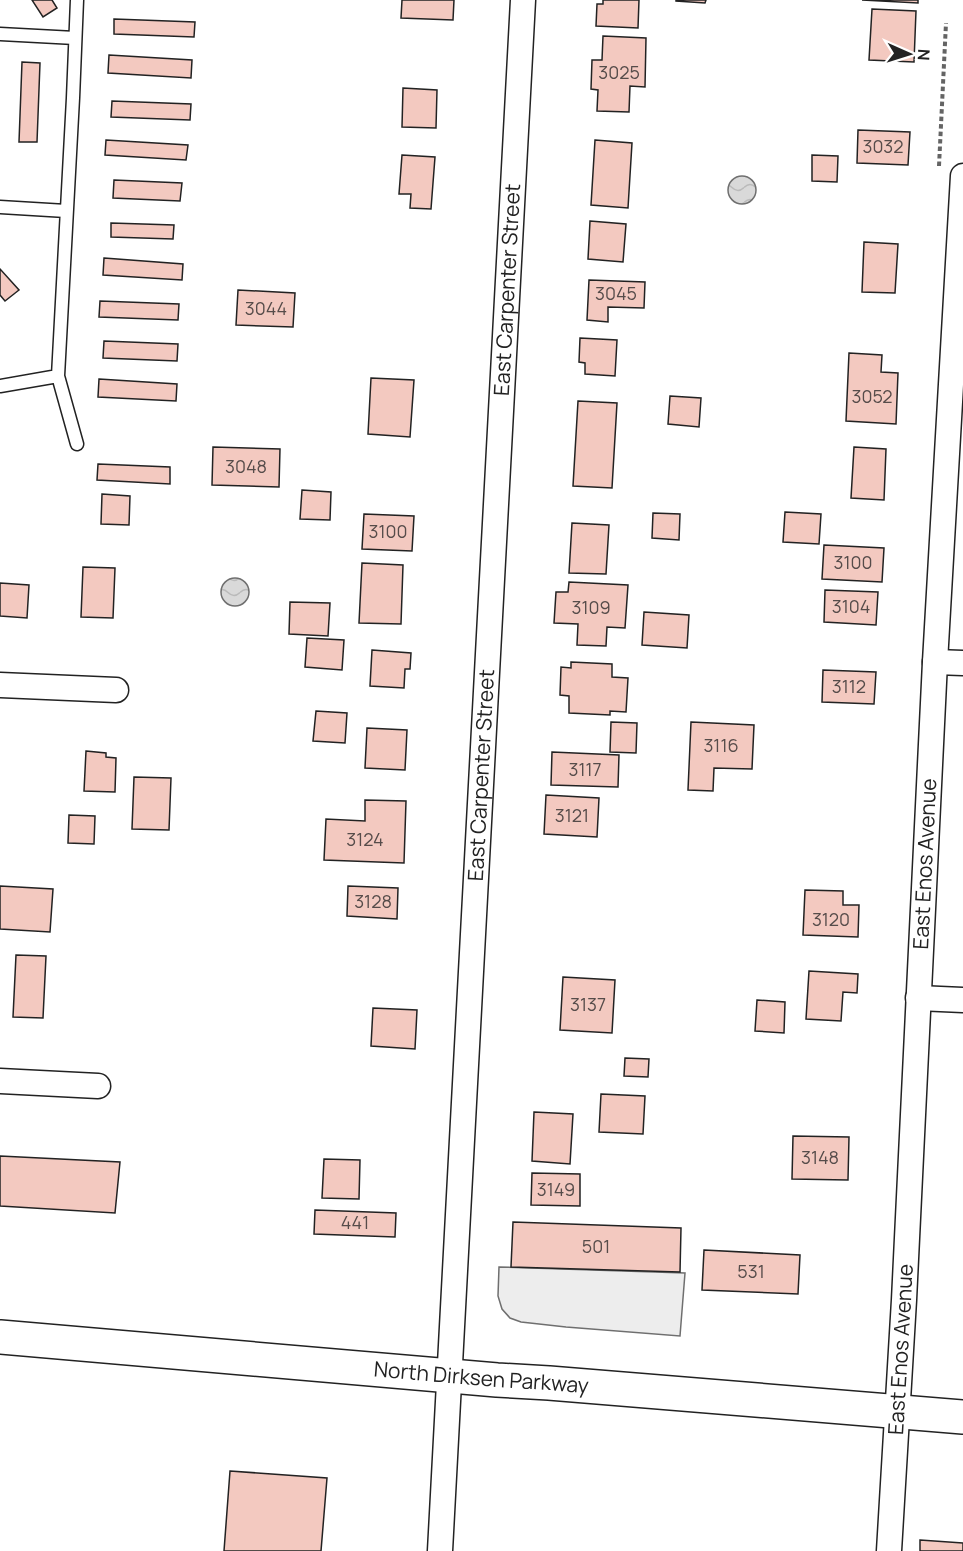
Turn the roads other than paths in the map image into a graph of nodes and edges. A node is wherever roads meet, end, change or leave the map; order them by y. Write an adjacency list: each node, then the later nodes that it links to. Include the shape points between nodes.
1 (77, 0): 4 (lane)
2 (523, 0): 20 (street, East Carpenter Street)
3 (0, 34): 4 (lane)
4 (75, 38): 7 (lane)
5 (963, 176): 11 (street, East Enos Avenue)
6 (0, 207): 7 (lane)
7 (66, 211): 8 (lane)
8 (58, 376): 9 (lane); 10 (lane)
9 (0, 386)
10 (77, 444)
11 (935, 662): 12 (street); 15 (street, East Enos Avenue)
12 (963, 663)
13 (0, 685): 14 (street)
14 (116, 690)
15 (918, 998): 16 (street); 21 (street, East Enos Avenue)
16 (963, 1000)
17 (0, 1080): 18 (street)
18 (98, 1086)
19 (0, 1337): 20 (main road, North Dirksen Parkway)
20 (450, 1376): 21 (main road, North Dirksen Parkway); 23 (street, East Carpenter Street)
21 (897, 1411): 22 (main road, North Dirksen Parkway); 24 (street, East Enos Avenue)
22 (963, 1417)
23 (441, 1551)
24 (889, 1551)

